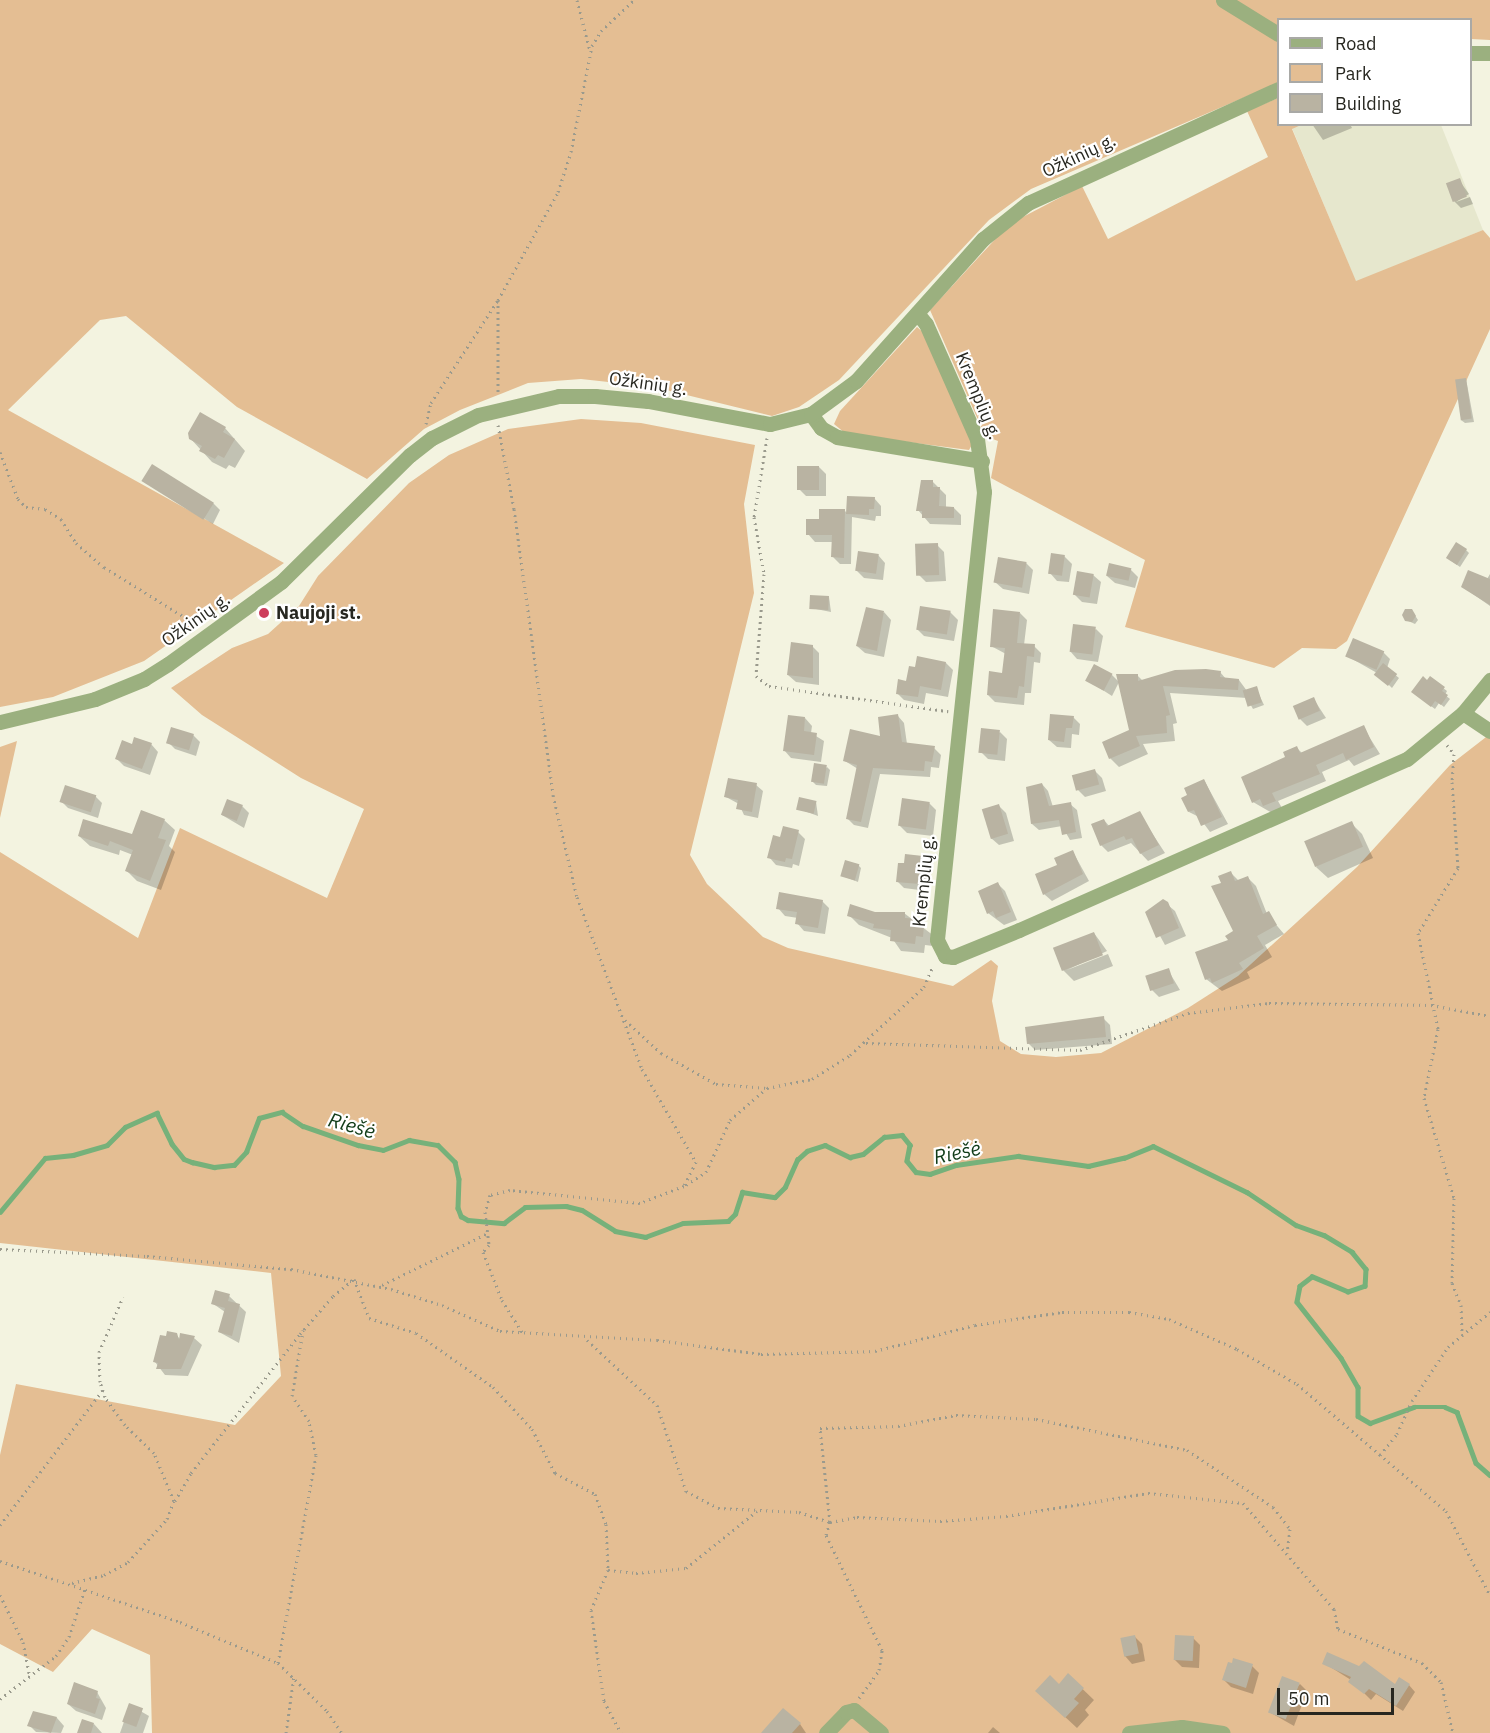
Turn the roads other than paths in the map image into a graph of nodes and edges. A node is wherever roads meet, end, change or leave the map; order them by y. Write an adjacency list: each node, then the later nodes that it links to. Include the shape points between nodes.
1 (1223, 0): 2 (street)
2 (1277, 33)
3 (1472, 53): 4 (street)
4 (1490, 53)
5 (1277, 89): 6 (street, Ožkinių g., via 1028,203 983,239)
6 (916, 314): 7 (street, Ožkinių g., via 856,381); 8 (street, Kremplių g., via 926,324 977,439)
7 (811, 414): 8 (street, via 821,428 837,437); 11 (street, Ožkinių g., via 770,424 648,401 595,396 559,396 499,408 432,438 372,490 281,582 210,636 125,688)
8 (982, 461): 10 (street, Kremplių g., via 984,492 937,940 945,956 952,957 1407,759)
9 (1490, 680): 10 (street, Kremplių g.)
10 (1463, 713): 12 (street)
11 (0, 722)
12 (1490, 731)
13 (826, 1733): 14 (street, via 846,1712 854,1710)
14 (881, 1733)
15 (1129, 1733): 16 (street, via 1182,1727)
16 (1223, 1733)

